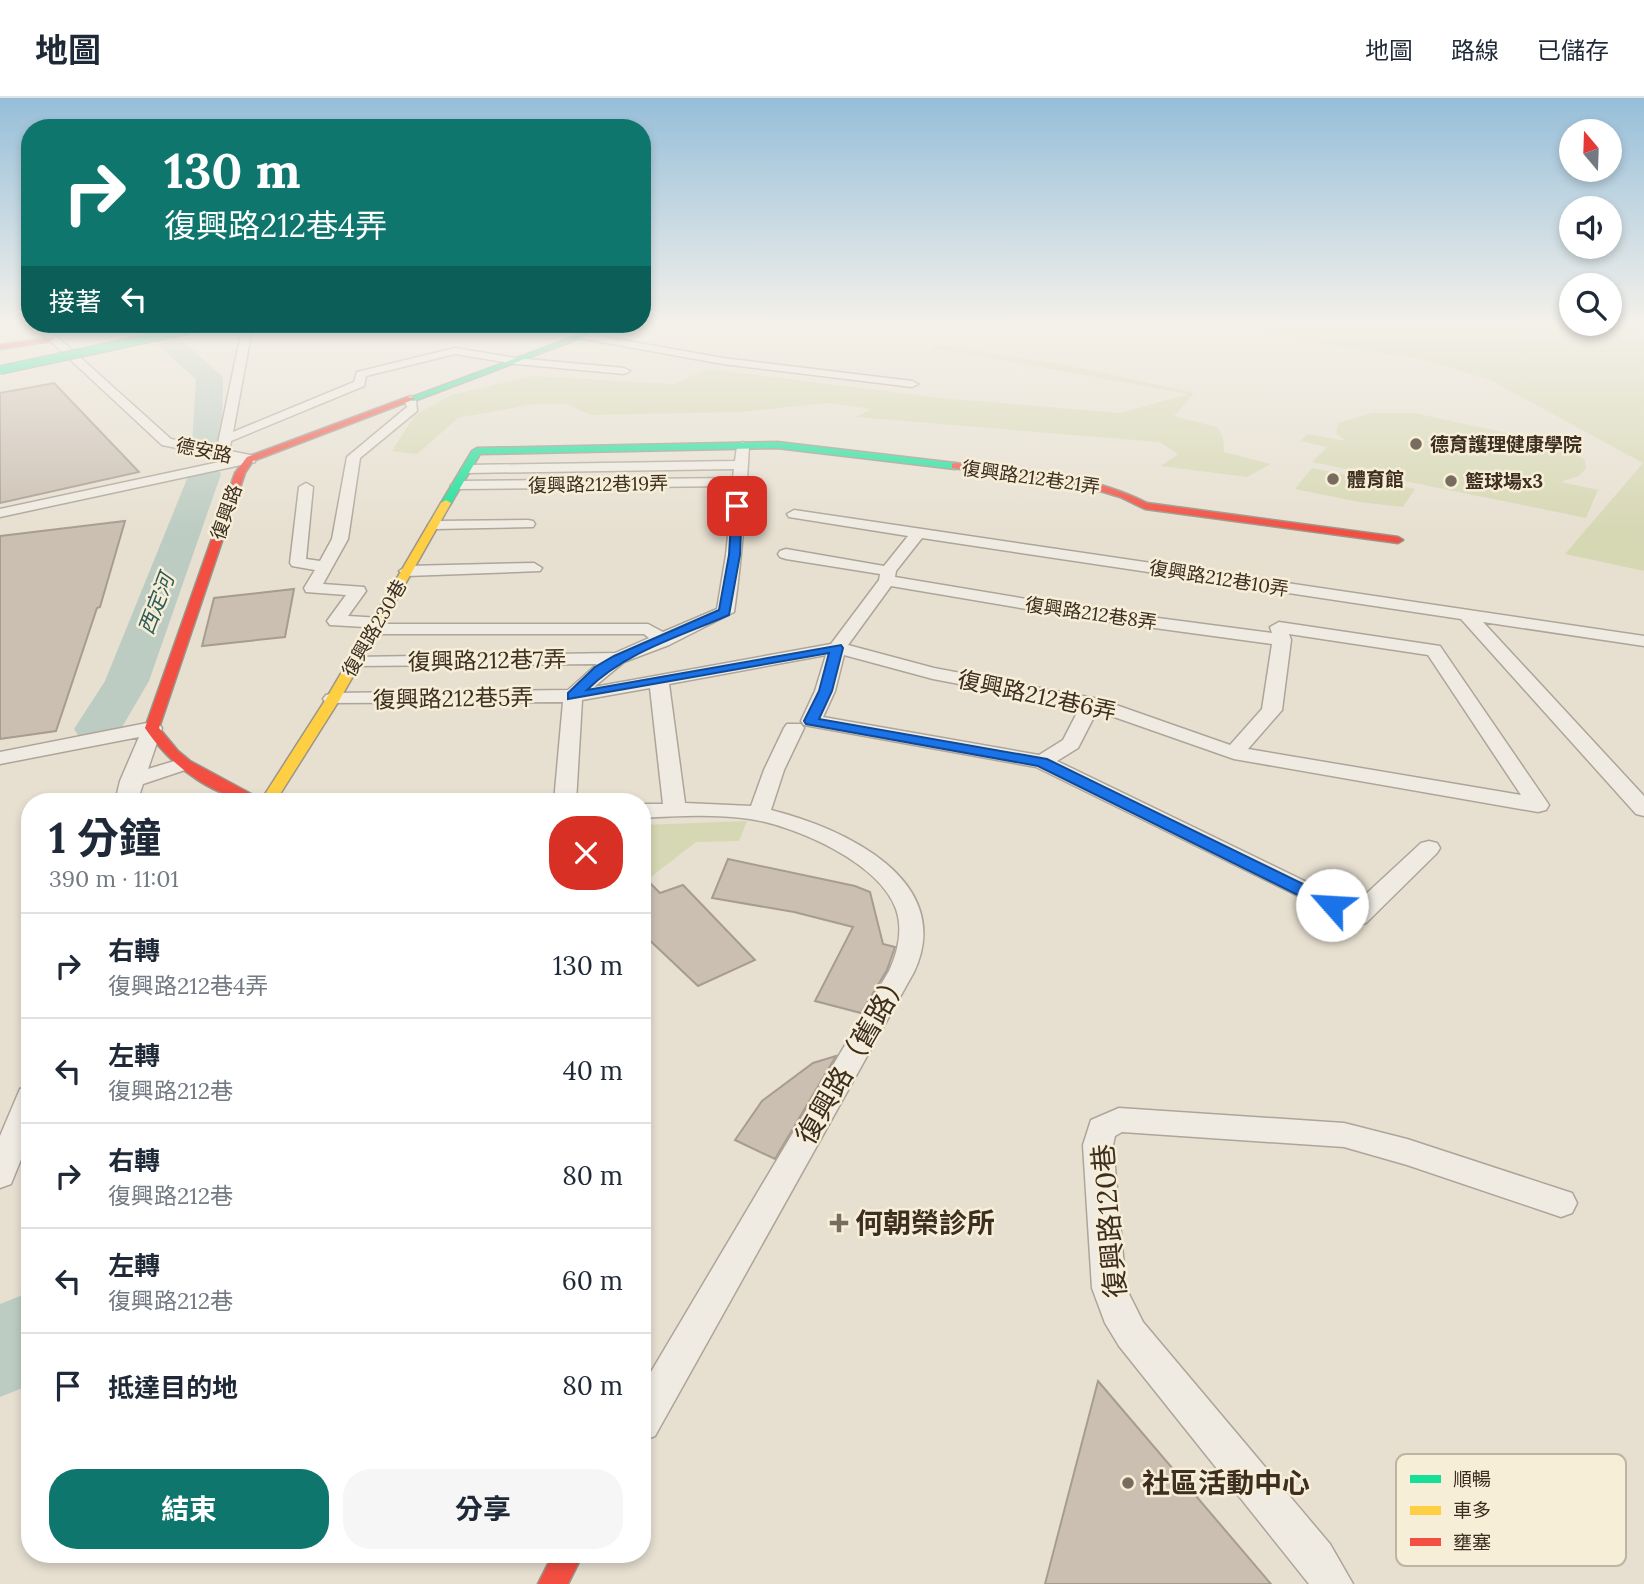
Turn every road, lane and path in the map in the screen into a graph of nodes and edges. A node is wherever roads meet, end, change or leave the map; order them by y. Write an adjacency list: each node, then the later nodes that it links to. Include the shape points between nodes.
1 (113, 393): 9 (street, 德安路, via 167,442)
2 (235, 393): 6 (street)
3 (337, 393): 6 (street)
4 (428, 393): 5 (street, 復興路)
5 (410, 400): 10 (street, 復興路); 22 (street, via 413,408 354,457 340,539)
6 (226, 439): 9 (street)
7 (743, 446): 8 (street, 復興路212巷19弄); 12 (street); 20 (street, 復興路212巷21弄, via 777,445 1091,482 1145,506)
8 (477, 451): 11 (street, 復興路230巷)
9 (222, 454): 10 (street, 德安路)
10 (250, 459): 15 (street); 38 (street, 復興路, via 240,473)
11 (467, 469): 12 (street); 13 (street, 復興路230巷)
12 (741, 474): 13 (street, 復興路212巷19弄); 29 (street, via 725,612)
13 (458, 485): 17 (street, 復興路230巷)
14 (306, 486): 22 (street, via 298,562)
15 (0, 513)
16 (794, 514): 19 (street, 復興路212巷10弄)
17 (435, 524): 18 (street); 24 (street, 復興路230巷)
18 (528, 524)
19 (918, 533): 25 (street); 26 (street, 復興路212巷10弄)
20 (1398, 540)
21 (786, 554): 25 (street)
22 (326, 566): 27 (street, via 312,587 358,591 336,621)
23 (534, 568): 24 (street)
24 (407, 571): 27 (street, 復興路230巷)
25 (887, 576): 28 (street, 復興路212巷8弄, via 1074,612); 31 (street)
26 (1467, 615): 30 (street, 復興路212巷10弄); 48 (street)
27 (373, 625): 29 (street, via 648,629); 33 (street, 復興路230巷)
28 (1281, 634): 40 (street, via 1272,710); 40 (street, 復興路212巷8弄, via 1434,650 1538,805)
29 (663, 641): 32 (street)
30 (1644, 641)
31 (836, 648): 34 (street, 復興路212巷5弄); 37 (street, 復興路212巷6弄, via 933,673); 42 (street, via 825,691 811,721)
32 (618, 658): 33 (street, 復興路212巷7弄); 35 (street)
33 (355, 662): 36 (street, 復興路230巷)
34 (659, 681): 35 (street, 復興路212巷5弄); 49 (street)
35 (573, 696): 36 (street, 復興路212巷5弄); 47 (street)
36 (333, 699): 46 (street, 復興路230巷)
37 (1092, 703): 40 (street, 復興路212巷6弄); 42 (street, via 1071,744)
38 (152, 728): 41 (street); 43 (street, via 167,754); 44 (street)
39 (794, 728): 51 (street)
40 (1234, 752)
41 (0, 758)
42 (1042, 762): 52 (street, via 1357,917)
43 (181, 765): 44 (street); 45 (street)
44 (128, 791)
45 (240, 793)
46 (273, 793)
47 (566, 793)
48 (1644, 809)
49 (675, 810): 50 (street, 復興路（舊路）); 51 (street, 復興路（舊路）)
50 (651, 811)
51 (759, 814): 56 (street, 復興路（舊路）, via 838,842 886,876 908,906 912,943 909,957)
52 (1429, 848)
53 (21, 1120): 54 (street)
54 (0, 1175)
55 (1561, 1203): 59 (street, 復興路120巷, via 1344,1135 1119,1120 1102,1129 1098,1144 1109,1288 1117,1311 1131,1334 1316,1558)
56 (651, 1407)
57 (564, 1563): 58 (street)
58 (552, 1584)
59 (1332, 1584)

